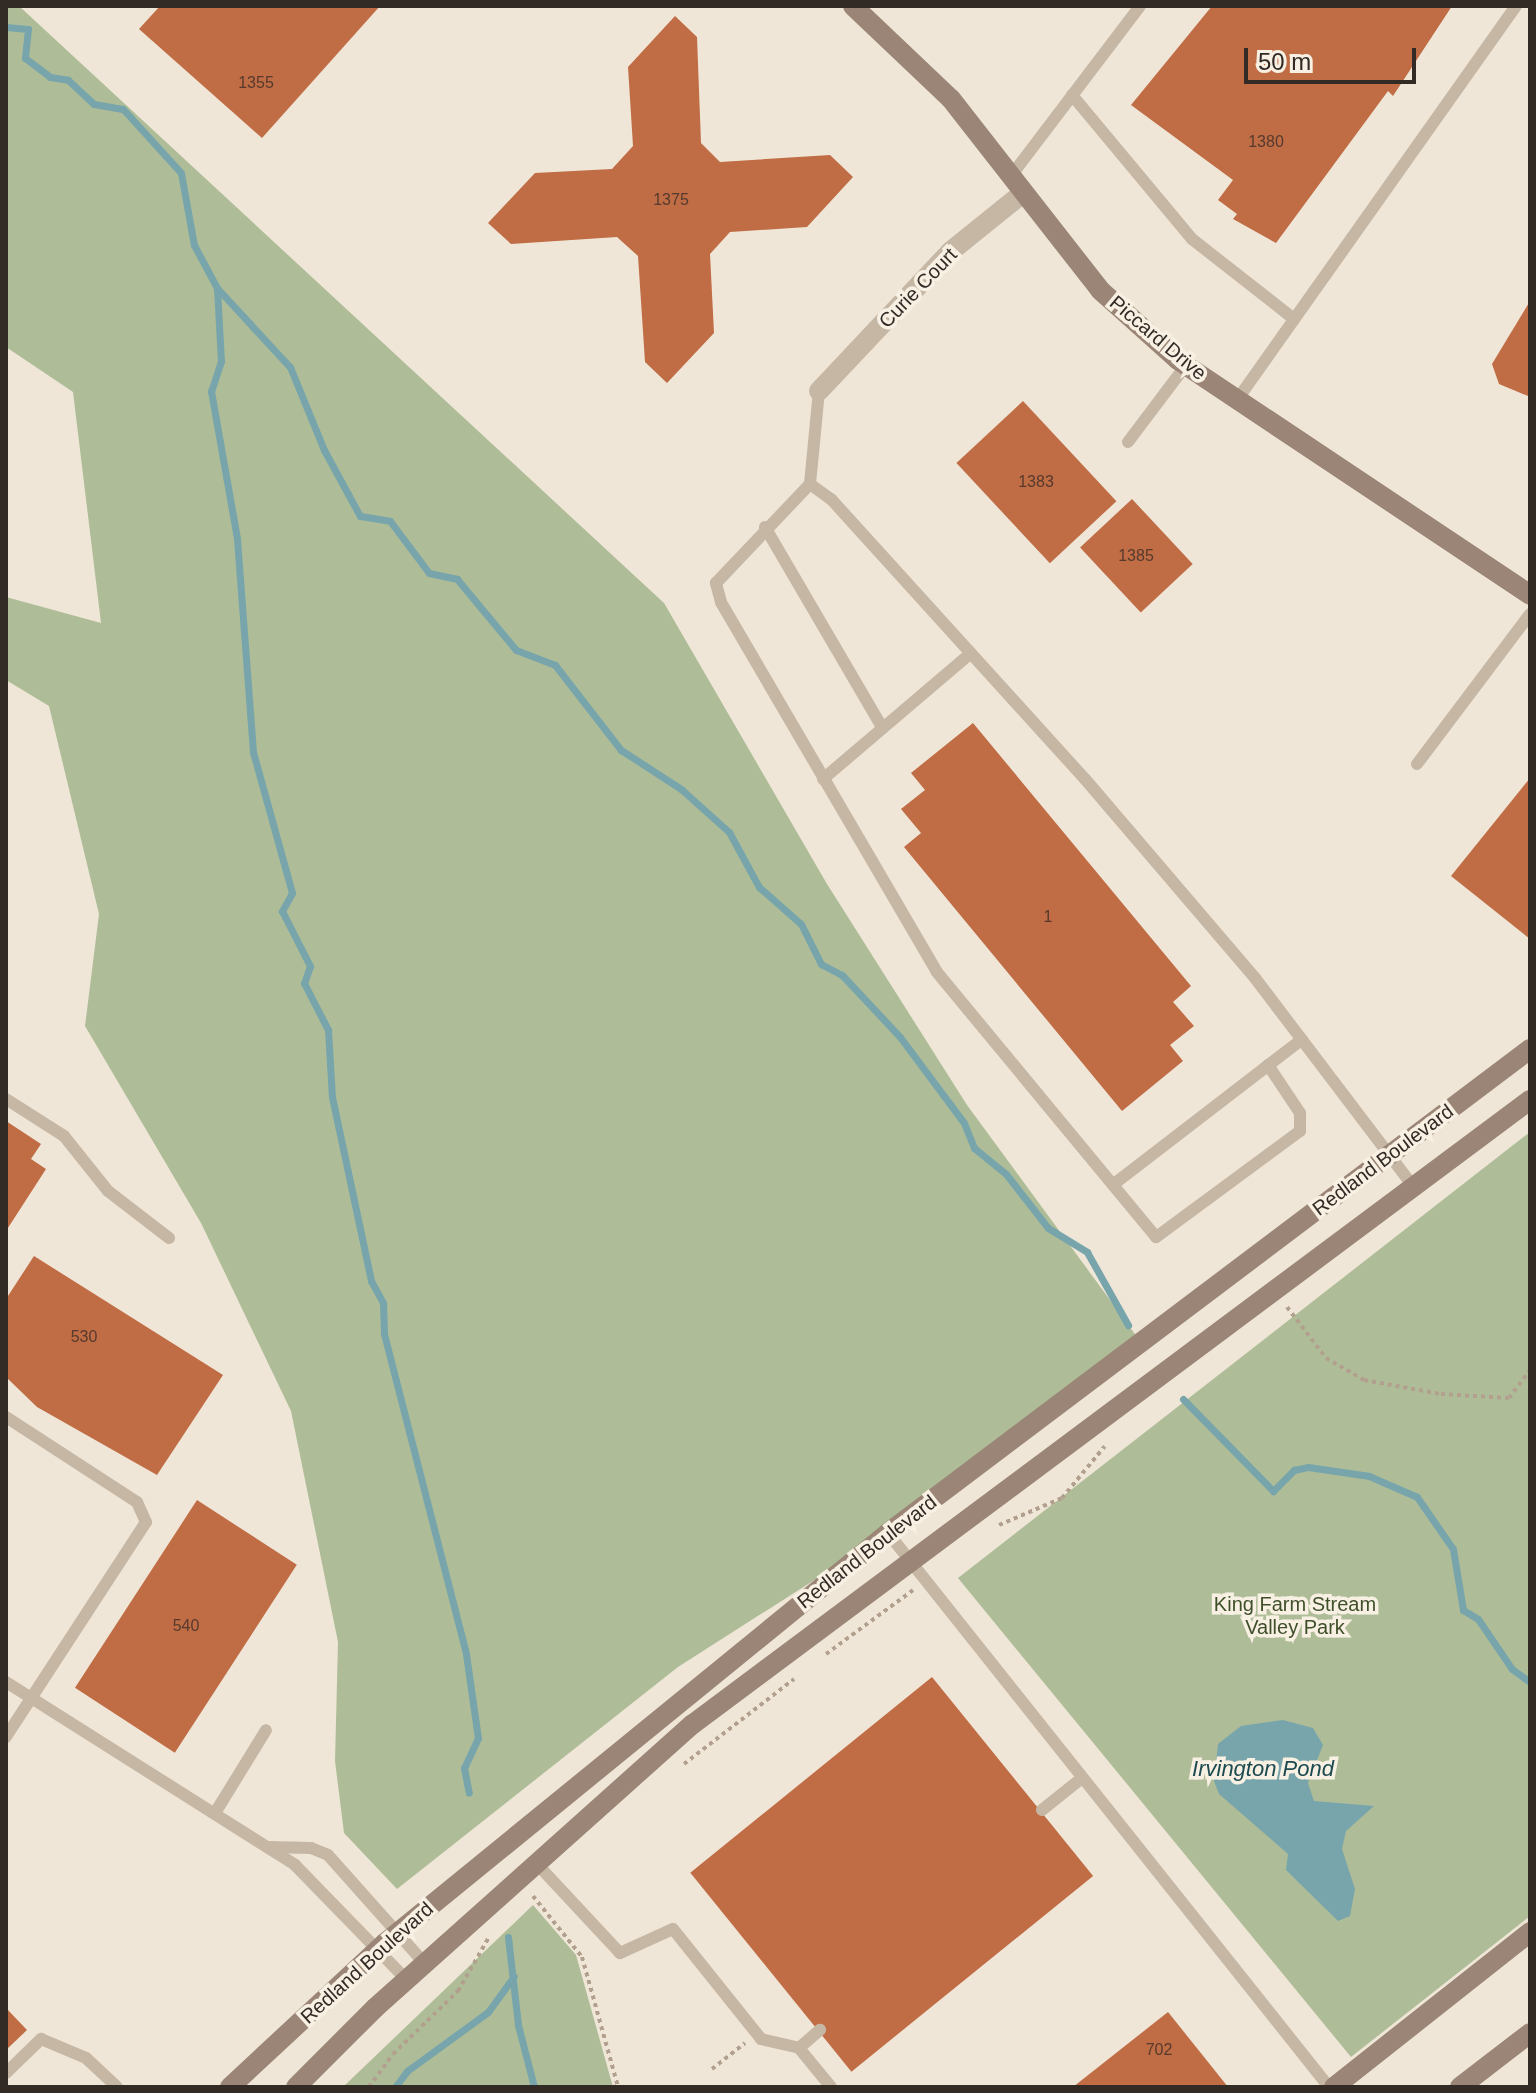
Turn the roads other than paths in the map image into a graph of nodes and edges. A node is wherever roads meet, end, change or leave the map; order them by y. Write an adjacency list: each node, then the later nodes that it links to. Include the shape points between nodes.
1 (853, 6): 5 (main road, Piccard Drive, via 951,99)
2 (1140, 6): 4 (lane)
3 (1516, 6): 6 (lane)
4 (1072, 95): 5 (lane); 6 (lane, via 1192,239)
5 (1017, 184): 7 (main road, Piccard Drive, via 1100,290); 8 (street, Curie Court)
6 (1294, 319): 9 (lane)
7 (1186, 365): 9 (main road, Piccard Drive); 10 (lane)
8 (819, 391): 11 (lane)
9 (1237, 400): 13 (main road, Piccard Drive)
10 (1128, 442)
11 (810, 484): 12 (lane); 15 (lane, via 831,499)
12 (765, 527): 16 (lane); 18 (lane, via 716,583)
13 (1530, 595)
14 (1530, 614): 17 (lane)
15 (971, 653): 16 (lane); 19 (lane, via 1095,790)
16 (882, 727): 18 (lane)
17 (1417, 764)
18 (823, 779): 25 (lane, via 937,972)
19 (1302, 1039): 21 (lane); 24 (lane)
20 (1530, 1049): 24 (main road, Redland Boulevard)
21 (1268, 1065): 25 (lane); 25 (lane, via 1300,1113 1300,1131 1156,1237)
22 (6, 1099): 27 (lane, via 64,1136 108,1191)
23 (1530, 1100): 26 (main road, Redland Boulevard)
24 (1389, 1156): 26 (lane); 29 (main road, Redland Boulevard)
25 (1114, 1184)
26 (1413, 1186): 30 (main road, Redland Boulevard)
27 (169, 1238)
28 (6, 1417): 32 (lane, via 137,1502 146,1522)
29 (888, 1533): 30 (lane); 40 (main road, Redland Boulevard)
30 (909, 1562): 35 (lane); 39 (main road, Redland Boulevard, via 693,1724)
31 (6, 1682): 32 (lane)
32 (32, 1698): 34 (lane); 37 (lane)
33 (266, 1730): 37 (lane)
34 (6, 1737)
35 (1082, 1778): 36 (lane); 53 (lane)
36 (1042, 1810)
37 (215, 1813): 38 (lane)
38 (269, 1847): 40 (lane, via 311,1848 328,1855); 42 (lane, via 319,1883)
39 (537, 1864): 43 (main road, Redland Boulevard); 47 (lane, via 620,1953 673,1929 757,2034)
40 (399, 1932): 42 (main road, Redland Boulevard); 43 (lane)
41 (1530, 1932): 53 (main road)
42 (379, 1949): 44 (lane); 50 (main road, Redland Boulevard)
43 (425, 1964): 44 (main road, Redland Boulevard)
44 (407, 1980): 51 (main road, Redland Boulevard)
45 (820, 2030): 47 (lane)
46 (1530, 2033): 54 (main road)
47 (799, 2048): 52 (lane)
48 (6, 2073): 49 (lane, via 41,2039 86,2058)
49 (117, 2087)
50 (230, 2087)
51 (296, 2087)
52 (831, 2087)
53 (1332, 2087)
54 (1460, 2087)

